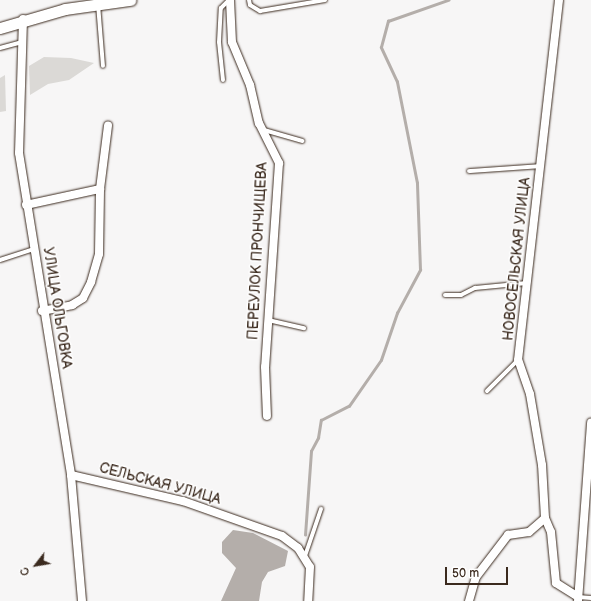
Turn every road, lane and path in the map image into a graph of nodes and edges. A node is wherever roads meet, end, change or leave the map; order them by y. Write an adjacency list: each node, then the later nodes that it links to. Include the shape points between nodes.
1 (130, 0): 6 (street)
2 (230, 0): 12 (lane, via 221,8 219,42); 14 (street, ПЕРЕУЛОК ПРОНЧИЩЕВА, via 232,42)
3 (249, 0): 4 (lane, via 250,5 260,11)
4 (325, 0)
5 (559, 0): 16 (street, НОВОСЕЛЬСКАЯ УЛИЦА)
6 (98, 4): 7 (street); 11 (lane)
7 (23, 19): 8 (street); 9 (street, УЛИЦА ОЛЬГОВКА)
8 (0, 28)
9 (22, 42): 10 (lane); 19 (street, УЛИЦА ОЛЬГОВКА, via 19,152)
10 (0, 48)
11 (104, 66)
12 (223, 80)
13 (108, 126): 18 (street)
14 (264, 130): 15 (lane); 25 (street, ПЕРЕУЛОК ПРОНЧИЩЕВА, via 279,163)
15 (302, 141)
16 (540, 166): 17 (lane); 22 (street, НОВОСЕЛЬСКАЯ УЛИЦА)
17 (469, 171)
18 (100, 189): 19 (street); 24 (street, via 102,224 91,282 83,298 72,305)
19 (26, 205): 20 (street, УЛИЦА ОЛЬГОВКА)
20 (34, 249): 21 (lane); 24 (street, УЛИЦА ОЛЬГОВКА)
21 (0, 260)
22 (527, 282): 23 (lane, via 475,288 460,295); 27 (street, НОВОСЕЛЬСКАЯ УЛИЦА)
23 (445, 295)
24 (42, 311): 31 (street, УЛИЦА ОЛЬГОВКА)
25 (268, 320): 26 (lane); 29 (street, ПЕРЕУЛОК ПРОНЧИЩЕВА)
26 (304, 328)
27 (518, 360): 28 (lane); 33 (street, НОВОСЕЛЬСКАЯ УЛИЦА, via 530,394 542,465)
28 (487, 391)
29 (267, 416)
30 (591, 422): 36 (street)
31 (71, 475): 34 (street, СЕЛЬСКАЯ УЛИЦА, via 183,501 233,518 282,536); 37 (street, УЛИЦА ОЛЬГОВКА)
32 (321, 509): 34 (lane)
33 (545, 518): 36 (street, НОВОСЕЛЬСКАЯ УЛИЦА, via 551,532 556,583); 39 (street, via 529,532 508,535 476,577)
34 (305, 556): 38 (street, via 310,567)
35 (591, 598): 36 (lane)
36 (578, 599)
37 (82, 601)
38 (308, 601)
39 (469, 601)

